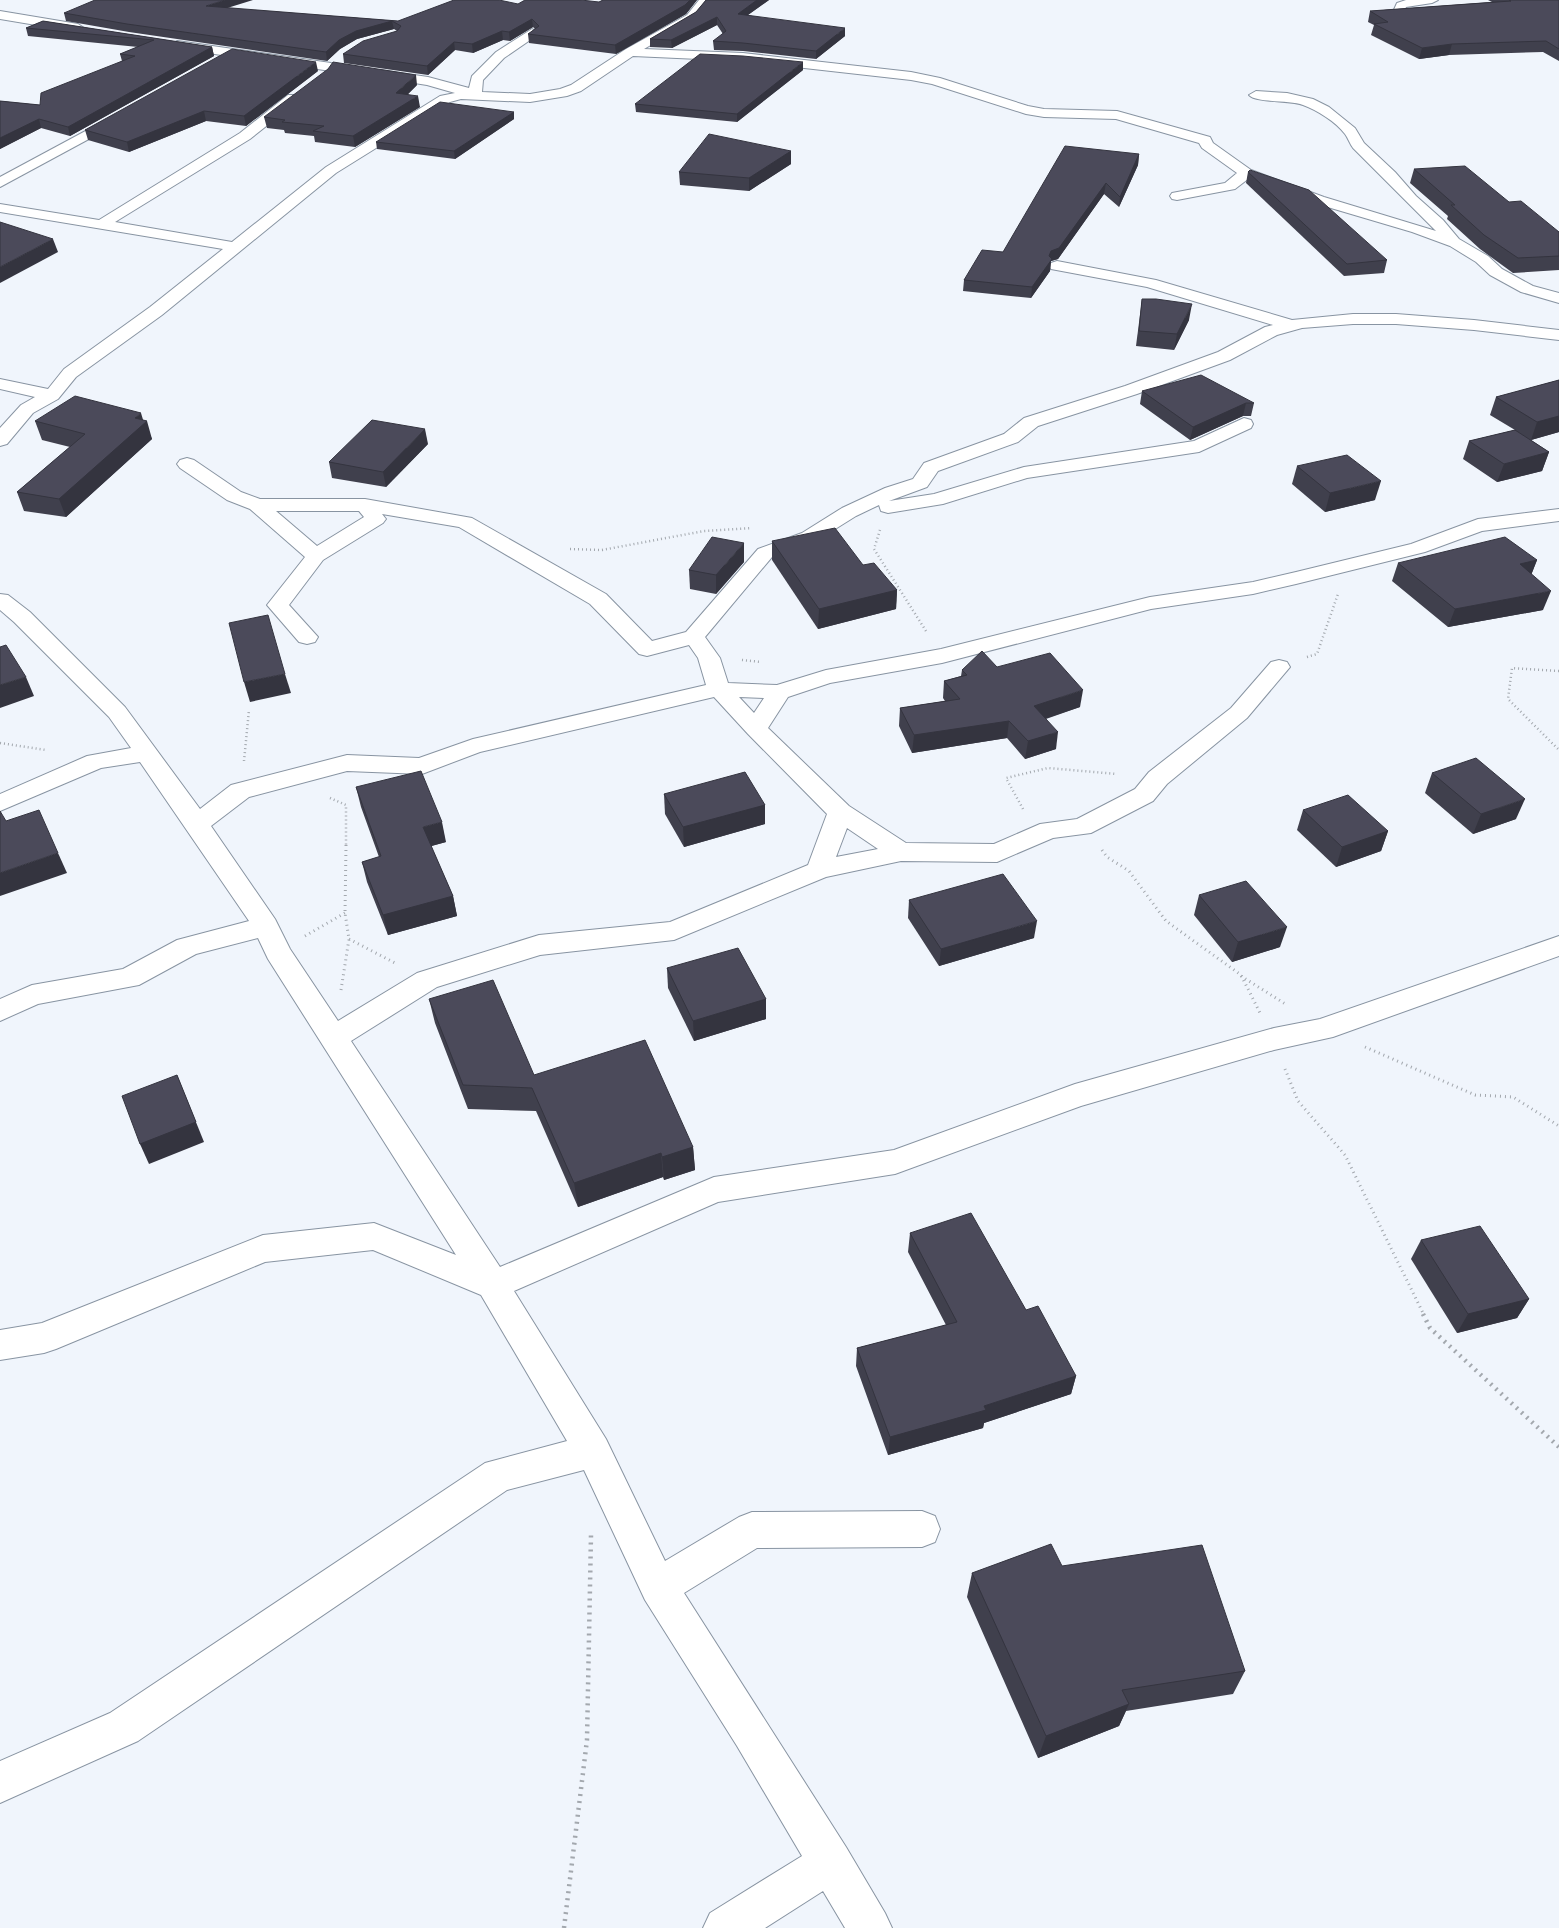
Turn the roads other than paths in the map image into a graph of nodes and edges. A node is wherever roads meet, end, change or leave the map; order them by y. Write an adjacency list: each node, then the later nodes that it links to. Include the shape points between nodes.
1 (705, 0): 8 (street, via 691,17)
2 (1432, 0): 3 (street, via 1401,5)
3 (1398, 14)
4 (0, 15): 5 (street)
5 (91, 30)
6 (532, 33): 17 (street, via 500,55 477,79)
7 (166, 43): 9 (street)
8 (630, 52): 17 (street, via 598,75 562,93 530,98); 20 (street, via 743,57 911,76 1026,110 1117,115 1205,140 1207,145)
9 (232, 53): 11 (street); 12 (street)
10 (342, 55): 12 (street)
11 (214, 63)
12 (331, 67): 13 (street); 15 (street)
13 (348, 70)
14 (364, 72): 17 (street, via 428,81)
15 (320, 79)
16 (303, 90): 24 (street, via 245,136)
17 (475, 94): 26 (street, via 445,99 331,170)
18 (1256, 95): 25 (street, via 1287,97 1324,110 1350,131 1358,145 1438,223)
19 (129, 111): 21 (street)
20 (1246, 173): 22 (street, via 1230,186); 25 (street)
21 (0, 184)
22 (1177, 196)
23 (0, 208): 24 (street)
24 (101, 225): 26 (street)
25 (1455, 244): 28 (street, via 1482,259 1496,272 1545,295)
26 (236, 247): 32 (street, via 156,311 70,373)
27 (1057, 266): 29 (street, via 1150,283)
28 (1559, 298)
29 (1293, 326): 30 (street, via 1353,319 1396,319); 38 (street, via 1271,332 1224,356 1031,422 1011,438 931,467 920,483)
30 (1559, 335)
31 (0, 384): 32 (street)
32 (52, 395): 34 (street, via 27,408)
33 (1244, 424): 38 (street, via 1200,446 1024,474 936,500)
34 (0, 440)
35 (187, 464): 36 (street, via 234,496)
36 (257, 505): 37 (street); 40 (street)
37 (371, 512): 40 (street); 43 (street, via 411,513 465,522 598,598 647,649)
38 (849, 512): 43 (street, via 809,537 765,553)
39 (1559, 516): 46 (street, via 1478,525 1418,548 1296,578 1150,603 942,656 826,677)
40 (316, 556): 42 (street, via 278,605)
41 (0, 600): 48 (street, via 89,682 117,712)
42 (307, 637)
43 (694, 638): 45 (street, via 709,658)
44 (1279, 667): 52 (street, via 1239,713 1158,778 1144,795 1082,827 1049,830 997,853)
45 (720, 689): 46 (street); 47 (street); 51 (street, via 473,746 422,766 347,764 286,778 240,791)
46 (779, 692): 47 (street)
47 (756, 729): 50 (street)
48 (147, 753): 49 (street, via 96,761); 51 (street)
49 (0, 804)
50 (840, 812): 52 (street); 53 (street)
51 (197, 824): 54 (street)
52 (901, 852): 53 (street)
53 (819, 870): 57 (street, via 674,931 539,944 427,980)
54 (272, 939): 56 (street, via 187,947 129,978 32,995); 57 (street)
55 (1559, 946): 58 (street, via 1324,1029 1274,1039 1075,1096 896,1162 714,1190)
56 (0, 1011)
57 (334, 1037): 58 (street)
58 (493, 1285): 59 (street, via 374,1236 262,1249 44,1338); 60 (street)
59 (0, 1345)
60 (593, 1450): 62 (street); 63 (street, via 498,1475 124,1727)
61 (922, 1528): 62 (street, via 752,1530)
62 (658, 1587): 64 (street)
63 (0, 1782)
64 (831, 1862): 65 (street); 66 (street)
65 (725, 1928)
66 (870, 1928)

